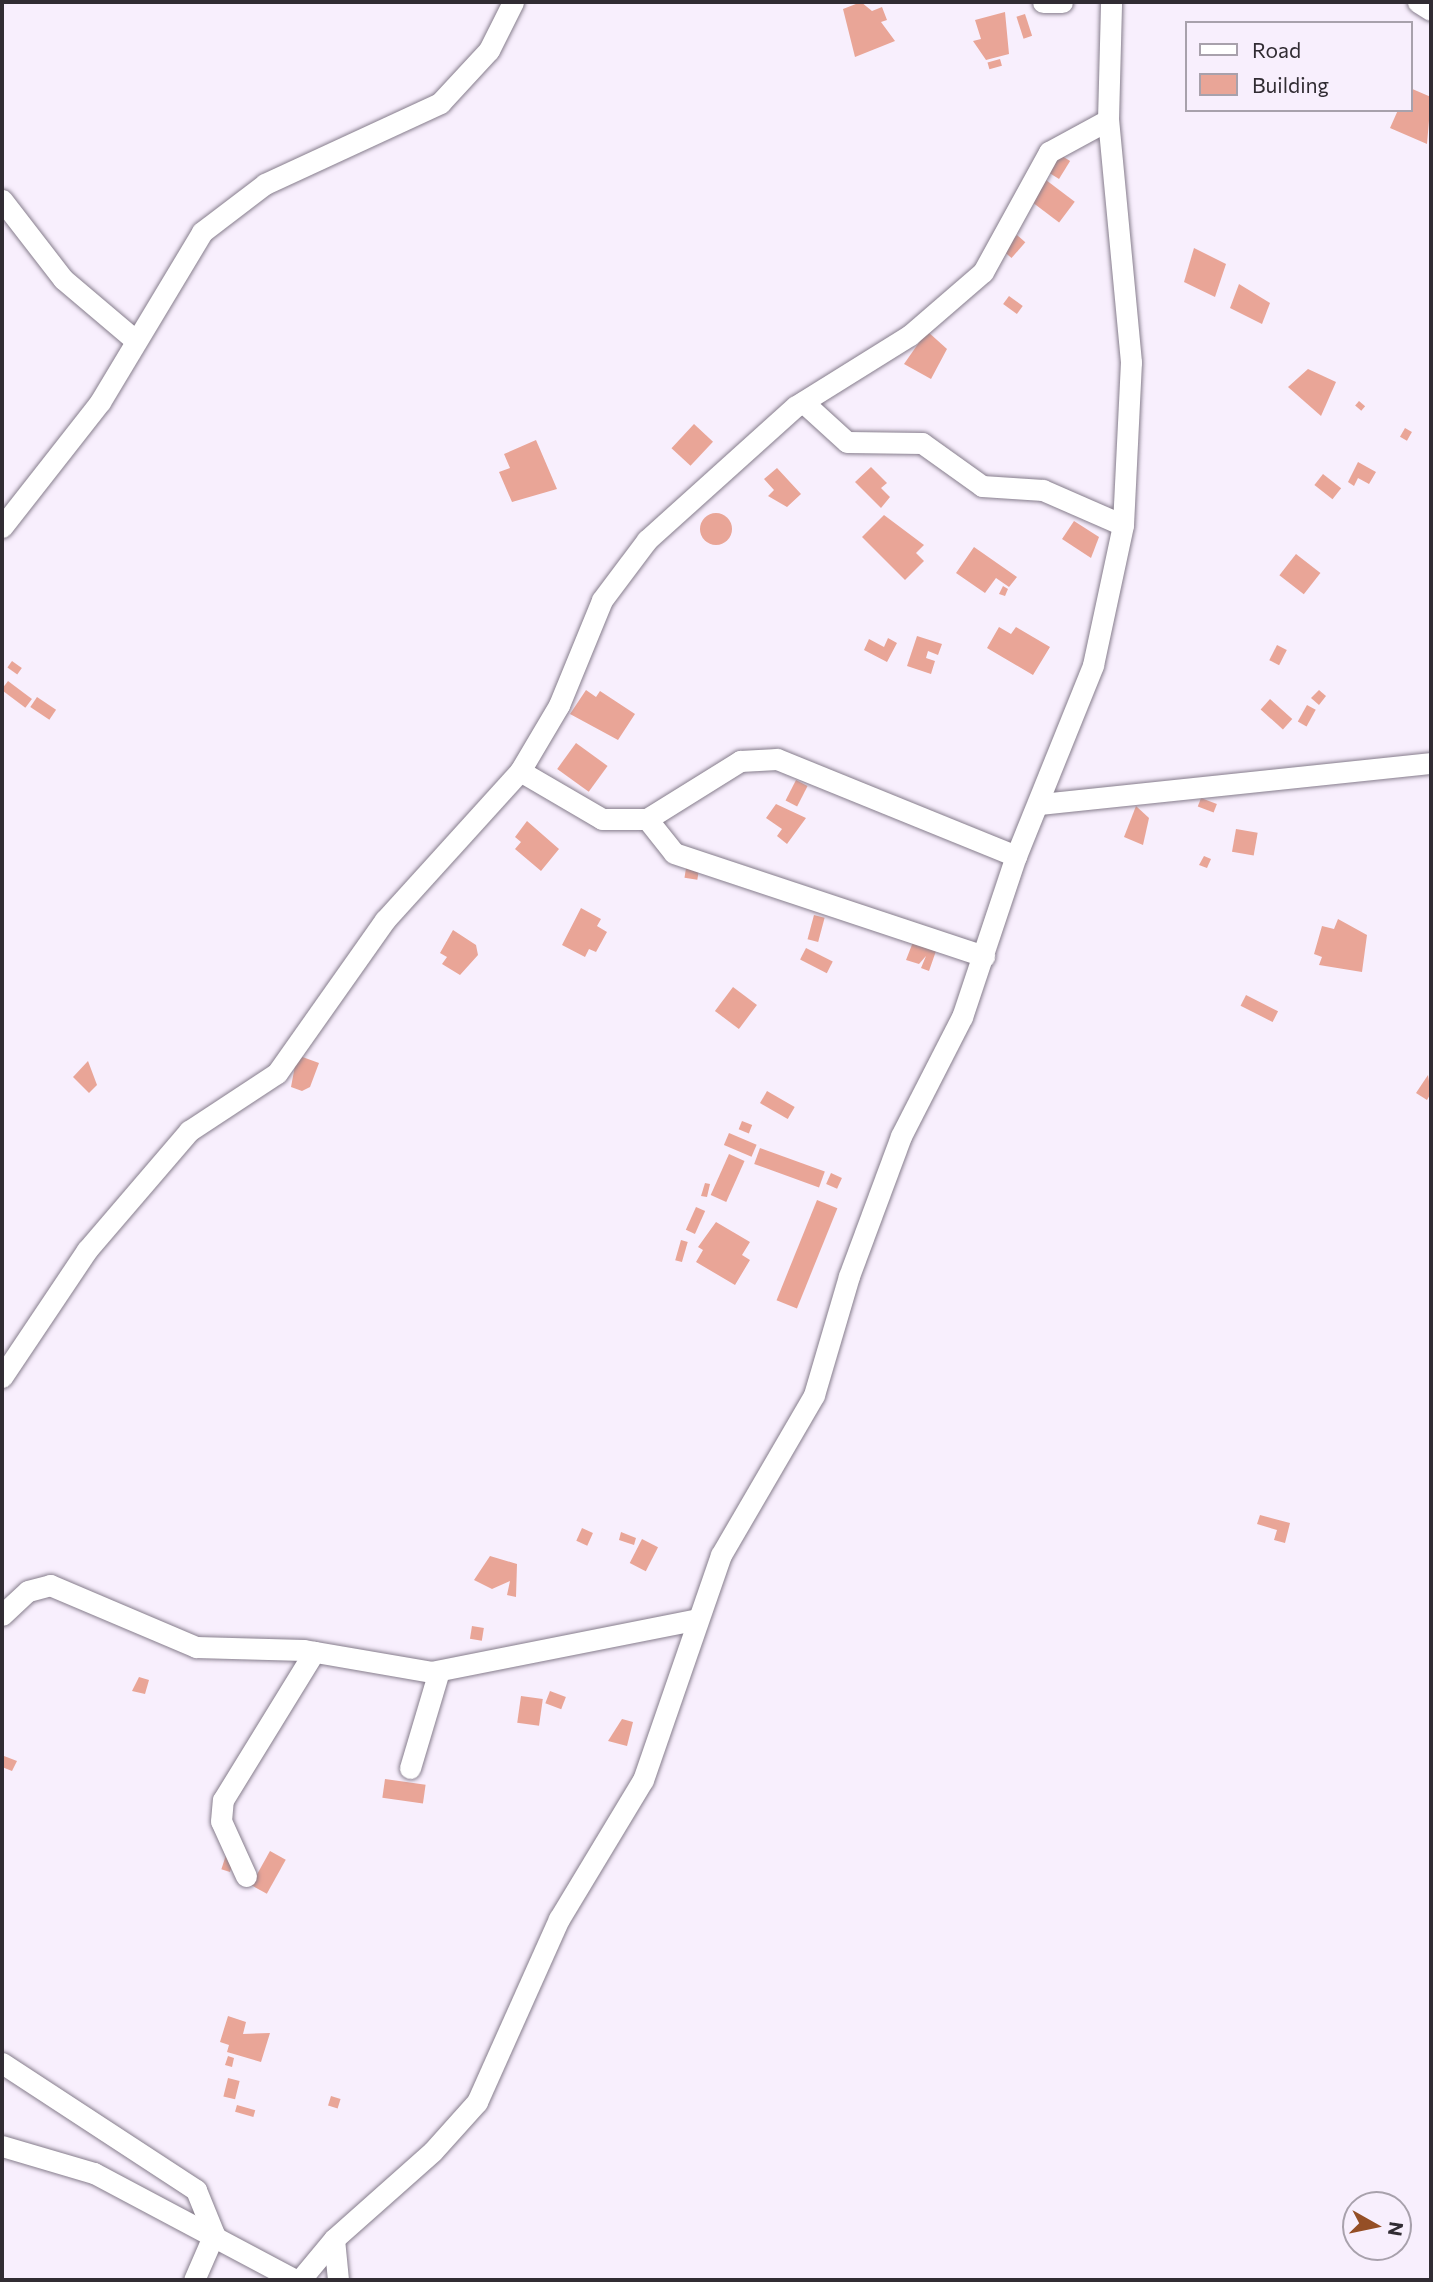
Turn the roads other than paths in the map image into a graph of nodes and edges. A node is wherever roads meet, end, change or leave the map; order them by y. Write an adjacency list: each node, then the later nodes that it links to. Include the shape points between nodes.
1 (513, 2): 9 (street, via 489,50 440,103 234,202 202,232)
2 (1044, 2): 3 (street)
3 (1062, 2)
4 (1111, 2): 7 (street)
5 (1418, 2): 6 (street)
6 (1431, 10)
7 (1108, 120): 10 (street, via 1049,152 983,272 910,335); 11 (street, via 1131,362)
8 (2, 200): 9 (street, via 58,273)
9 (135, 340): 12 (street, via 100,402)
10 (803, 401): 11 (street, via 847,442 922,443 982,486 1043,489); 14 (street, via 723,467 640,550 602,600 559,705)
11 (1123, 524): 15 (street, via 1093,665)
12 (2, 527)
13 (1431, 764): 15 (street)
14 (520, 771): 16 (street, via 602,819); 19 (street, via 385,920 277,1073 189,1131 87,1250)
15 (1040, 804): 17 (street)
16 (647, 819): 17 (street, via 740,761 777,759); 18 (street, via 674,853)
17 (1016, 856): 18 (street)
18 (984, 956): 21 (street, via 962,1017 901,1136 804,1418 734,1529)
19 (2, 1377)
20 (2, 1615): 22 (street, via 28,1591 50,1585 177,1642 218,1650)
21 (698, 1619): 23 (street); 28 (street, via 643,1780 559,1919 492,2080 433,2151)
22 (314, 1652): 23 (street); 25 (street, via 223,1800 221,1821)
23 (439, 1671): 24 (street)
24 (410, 1768)
25 (246, 1876)
26 (2, 2063): 29 (street, via 196,2190 212,2221)
27 (2, 2146): 29 (street, via 94,2173)
28 (334, 2239): 31 (street); 32 (street)
29 (212, 2241): 30 (street); 31 (street)
30 (194, 2280)
31 (298, 2280)
32 (338, 2280)

